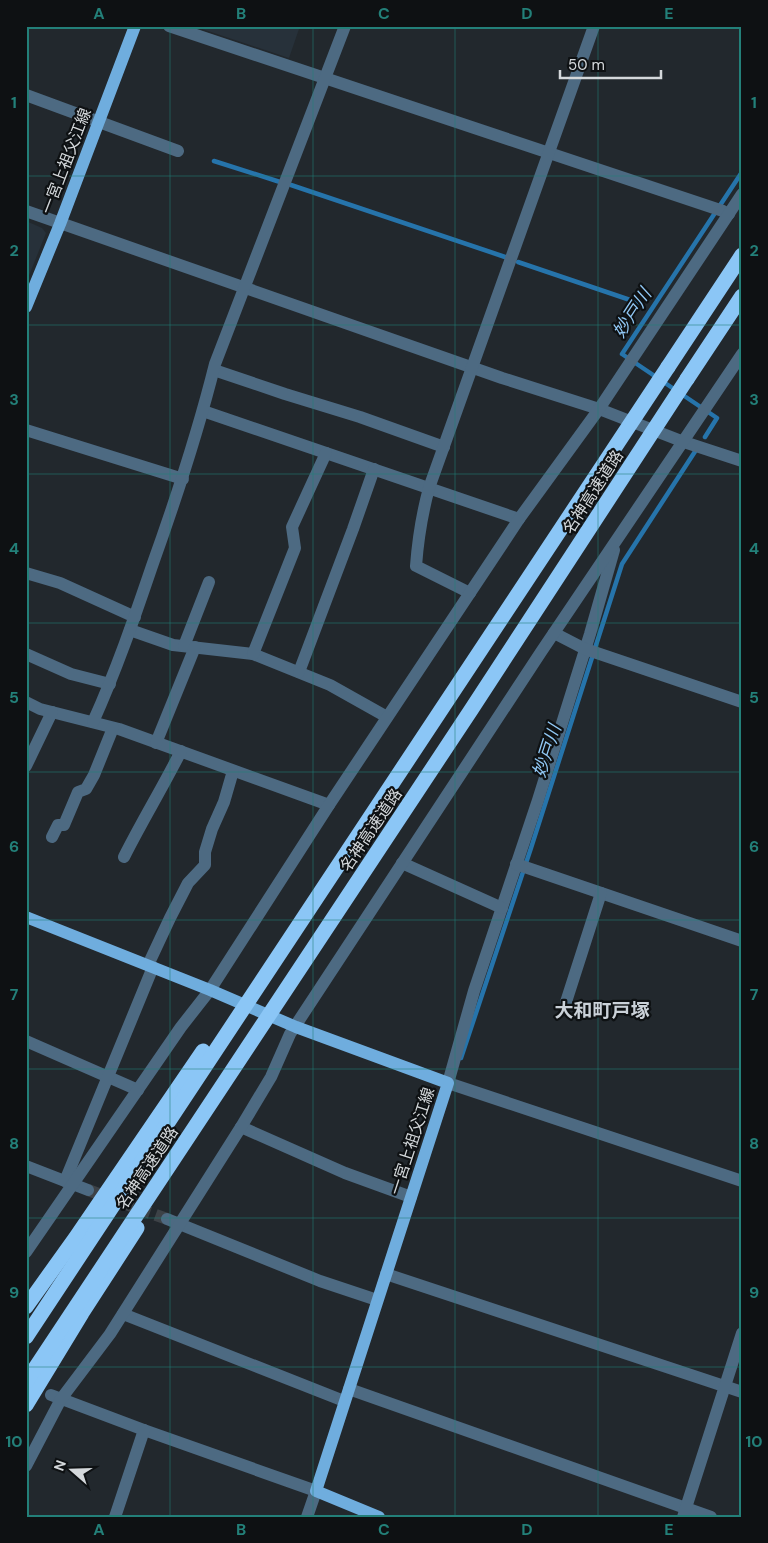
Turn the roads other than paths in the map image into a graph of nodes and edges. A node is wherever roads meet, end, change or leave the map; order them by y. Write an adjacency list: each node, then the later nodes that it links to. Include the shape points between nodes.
1 (135, 26): 7 (main road, 一宮上祖父江線)
2 (169, 26): 5 (street)
3 (345, 26): 5 (street)
4 (594, 26): 9 (street)
5 (325, 78): 9 (street); 15 (street)
6 (26, 95): 7 (street)
7 (99, 121): 8 (street); 13 (main road, 一宮上祖父江線)
8 (178, 151)
9 (550, 153): 12 (street); 19 (street)
10 (742, 194): 12 (street)
11 (26, 211): 13 (street)
12 (721, 211): 21 (street)
13 (60, 224): 15 (street); 17 (main road, 一宮上祖父江線)
14 (742, 254): 33 (highway, 名神高速道路, bridge)
15 (244, 288): 19 (street); 20 (street)
16 (742, 296): 34 (highway, 名神高速道路, bridge)
17 (26, 307)
18 (742, 354): 24 (street)
19 (472, 368): 21 (street); 25 (street)
20 (214, 370): 22 (street); 25 (street)
21 (599, 409): 24 (street); 31 (street)
22 (202, 411): 26 (street); 29 (street)
23 (26, 430): 29 (street)
24 (684, 442): 27 (street); 32 (street)
25 (444, 447): 30 (street)
26 (326, 453): 28 (street); 44 (street, via 292,527 295,548)
27 (742, 462)
28 (374, 469): 30 (street); 45 (street)
29 (182, 479): 38 (street)
30 (429, 488): 31 (street); 37 (street, via 418,536 416,566)
31 (519, 519): 37 (street)
32 (617, 539): 40 (street); 42 (street)
33 (545, 552): 84 (highway, bridge); 87 (highway, 名神高速道路, bridge)
34 (567, 565): 88 (highway, 名神高速道路, bridge); 93 (highway, bridge, via 478,714 117,1258)
35 (26, 573): 38 (street, via 60,583)
36 (209, 582): 41 (street)
37 (470, 593): 50 (street)
38 (135, 617): 39 (street)
39 (130, 630): 41 (street); 46 (street)
40 (554, 633): 42 (street); 60 (street)
41 (189, 646): 44 (street); 53 (street)
42 (591, 650): 48 (street); 61 (street)
43 (26, 654): 46 (street, via 71,674)
44 (253, 654): 45 (street)
45 (299, 672): 50 (street, via 330,685)
46 (110, 684): 51 (street)
47 (26, 702): 49 (street)
48 (742, 702)
49 (52, 712): 51 (street); 55 (street)
50 (387, 717): 57 (street)
51 (93, 722): 52 (street)
52 (113, 728): 53 (street); 58 (street, via 94,775 86,788 78,792 64,825 58,826)
53 (156, 743): 54 (street)
54 (181, 751): 56 (street); 59 (street)
55 (26, 766)
56 (234, 771): 57 (street); 66 (street, via 205,852 205,865 188,883)
57 (329, 805): 67 (street)
58 (52, 837)
59 (124, 857)
60 (402, 863): 63 (street); 69 (street)
61 (522, 866): 62 (street); 63 (street)
62 (601, 893): 65 (street); 68 (street)
63 (502, 908): 72 (street, via 474,990)
64 (26, 917): 66 (main road, 一宮上祖父江線)
65 (742, 941)
66 (151, 966): 67 (main road, 一宮上祖父江線); 71 (street)
67 (210, 990): 69 (main road, 一宮上祖父江線); 73 (street)
68 (566, 1002)
69 (296, 1027): 72 (main road, 一宮上祖父江線); 74 (street)
70 (26, 1041): 71 (street)
71 (108, 1076): 73 (street); 77 (street)
72 (448, 1083): 76 (street); 79 (main road, 一宮上祖父江線)
73 (138, 1090): 77 (street)
74 (241, 1127): 79 (street, via 345,1173); 80 (street)
75 (26, 1166): 77 (street)
76 (742, 1181)
77 (69, 1183): 78 (street); 81 (street)
78 (88, 1190)
79 (411, 1197): 82 (main road, 一宮上祖父江線)
80 (173, 1221): 83 (street, via 320,1281); 85 (street)
81 (26, 1252)
82 (386, 1274): 83 (main road, 一宮上祖父江線); 89 (street)
83 (377, 1300): 91 (main road, 一宮上祖父江線)
84 (26, 1307)
85 (123, 1314): 91 (street); 92 (street)
86 (742, 1333): 89 (street)
87 (26, 1337)
88 (26, 1382)
89 (725, 1386): 90 (street); 97 (street)
90 (742, 1392)
91 (346, 1396): 96 (main road, 一宮上祖父江線); 97 (street)
92 (56, 1397): 94 (street); 95 (street)
93 (26, 1406)
94 (144, 1430): 96 (street); 98 (street)
95 (26, 1466)
96 (316, 1491): 99 (street); 100 (main road)
97 (684, 1512): 101 (street)
98 (115, 1517)
99 (307, 1517)
100 (379, 1517)
101 (711, 1517)

